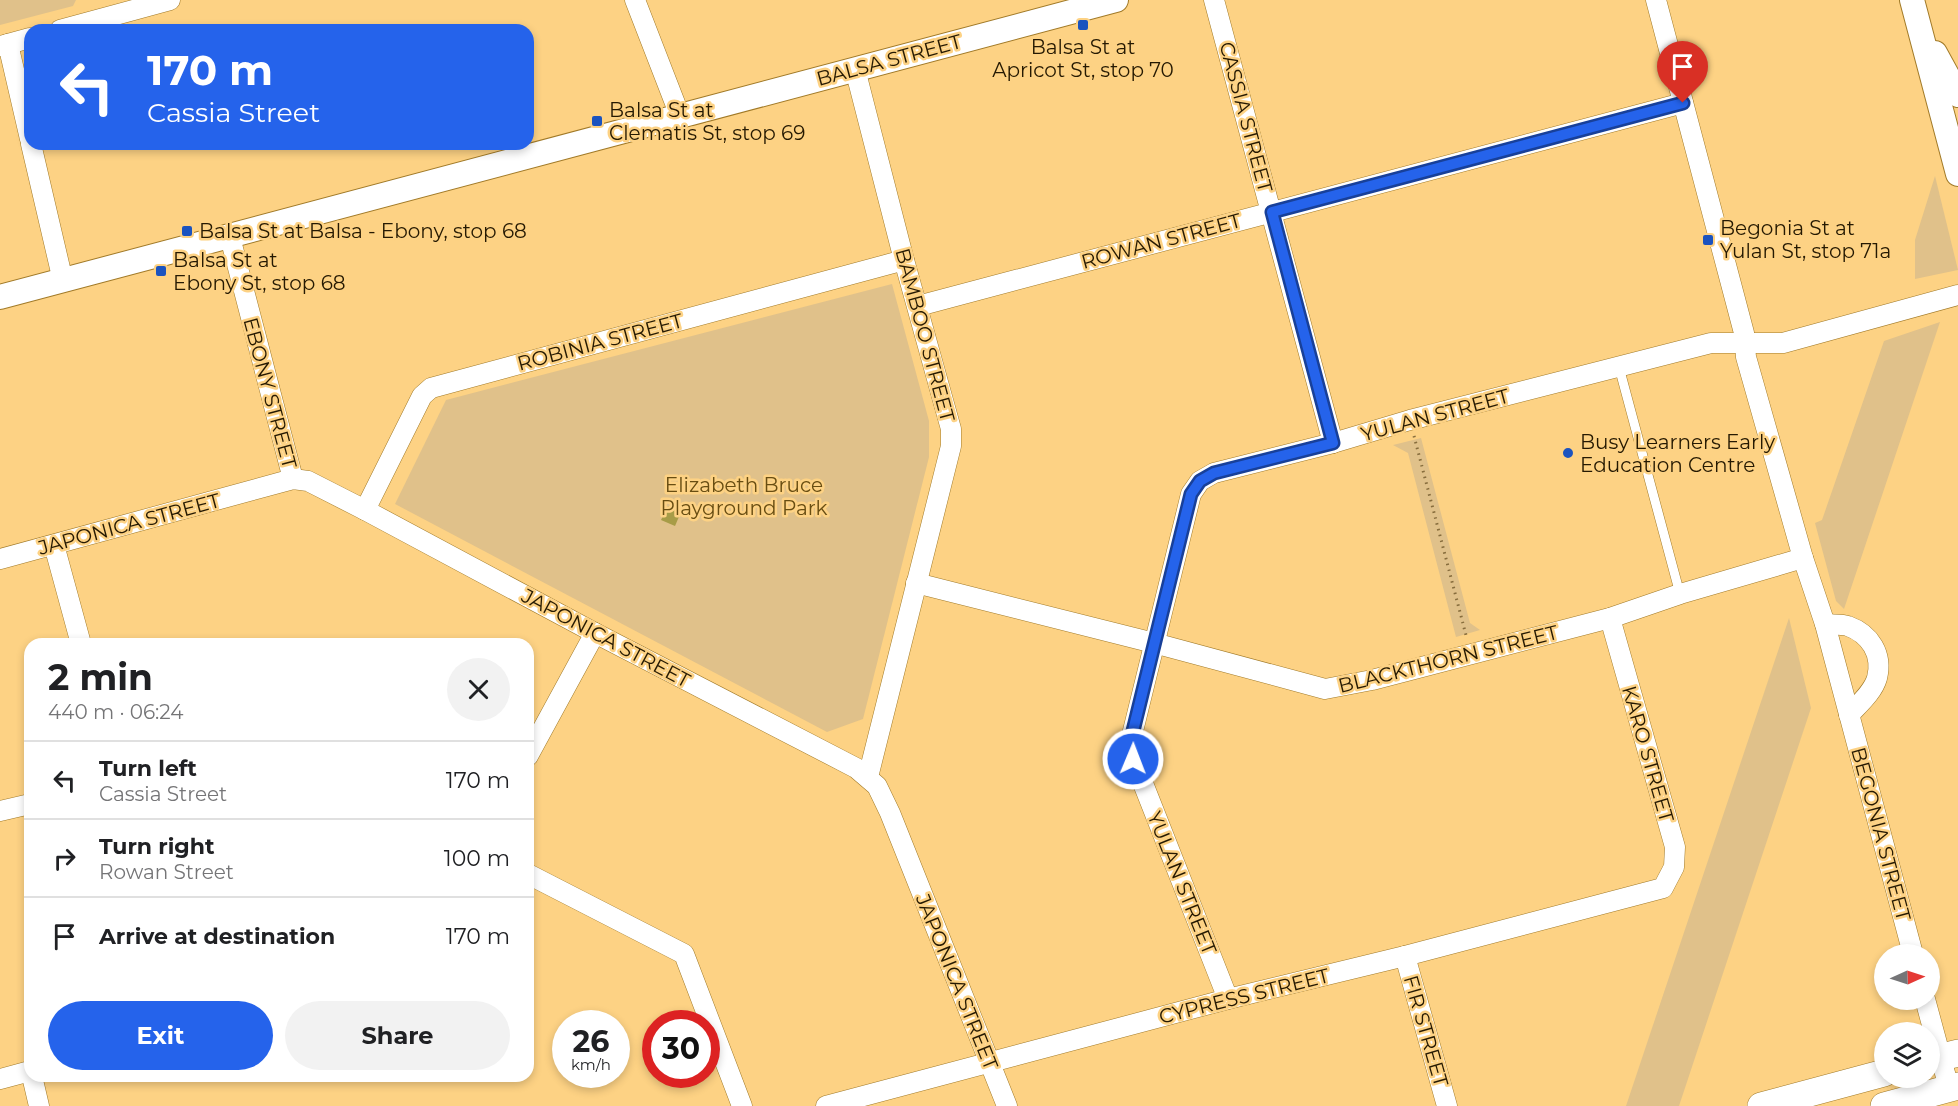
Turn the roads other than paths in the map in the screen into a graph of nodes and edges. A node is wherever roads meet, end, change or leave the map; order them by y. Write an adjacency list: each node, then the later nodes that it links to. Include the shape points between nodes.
1 (170, 0): 6 (street)
2 (635, 0): 14 (street)
3 (1116, 0): 11 (street, BALSA STREET)
4 (1214, 0): 18 (street, CASSIA STREET)
5 (1656, 0): 13 (street, BEGONIA STREET)
6 (107, 8): 8 (street)
7 (1914, 10): 12 (street); 17 (street)
8 (73, 24)
9 (24, 40): 10 (street)
10 (4, 45): 15 (street)
11 (855, 69): 14 (street, BALSA STREET); 20 (street, BAMBOO STREET)
12 (1958, 95)
13 (1683, 103): 18 (street, ROWAN STREET); 25 (street, BEGONIA STREET)
14 (680, 116): 19 (street, BALSA STREET)
15 (24, 117)
16 (32, 150): 21 (street)
17 (1958, 174)
18 (1272, 212): 24 (street, ROWAN STREET); 27 (street, CASSIA STREET)
19 (230, 237): 21 (street, BALSA STREET); 28 (street, EBONY STREET)
20 (904, 260): 24 (street, BAMBOO STREET); 29 (street, ROBINIA STREET, via 431,388 422,396)
21 (63, 281): 23 (street, BALSA STREET)
22 (1958, 295): 25 (street, YULAN STREET, via 1784,343)
23 (0, 297)
24 (918, 306): 33 (street, BAMBOO STREET, via 951,429 951,446)
25 (1745, 343): 26 (street, YULAN STREET, via 1711,343); 31 (street, BEGONIA STREET)
26 (1620, 367): 27 (street, YULAN STREET); 34 (lane)
27 (1333, 443): 39 (street, YULAN STREET, via 1214,473 1200,481 1191,494)
28 (293, 479): 29 (street, JAPONICA STREET, via 308,481); 30 (street, JAPONICA STREET)
29 (365, 510): 37 (street, JAPONICA STREET)
30 (54, 544): 32 (street, JAPONICA STREET); 38 (street)
31 (1803, 558): 34 (street, BLACKTHORN STREET); 36 (street, BEGONIA STREET)
32 (0, 559)
33 (916, 583): 39 (street, BLACKTHORN STREET); 42 (street, BAMBOO STREET)
34 (1680, 594): 35 (street, BLACKTHORN STREET)
35 (1610, 618): 39 (street, BLACKTHORN STREET, via 1325,689); 46 (street, KARO STREET, via 1675,847 1674,867)
36 (1825, 624): 40 (street, BEGONIA STREET); 40 (street, via 1847,626 1869,638 1878,658 1877,678)
37 (595, 633): 41 (street); 42 (street, JAPONICA STREET)
38 (79, 638)
39 (1154, 643): 49 (street, YULAN STREET, via 1132,735 1133,759)
40 (1849, 715): 47 (street, BEGONIA STREET)
41 (534, 745)
42 (868, 777): 52 (street, JAPONICA STREET, via 890,813)
43 (24, 805): 44 (street)
44 (0, 811)
45 (534, 877): 59 (street, via 684,954)
46 (1663, 888): 48 (street, CYPRESS STREET)
47 (1910, 944)
48 (1405, 956): 49 (street, CYPRESS STREET); 62 (street, FIR STREET)
49 (1228, 999): 52 (street, CYPRESS STREET)
50 (1928, 1010): 51 (street)
51 (1942, 1057): 57 (street)
52 (989, 1063): 60 (street, CYPRESS STREET); 61 (street, JAPONICA STREET)
53 (24, 1074): 55 (street)
54 (1874, 1076): 63 (main road)
55 (0, 1079)
56 (33, 1082): 58 (street)
57 (1953, 1087): 64 (main road)
58 (39, 1106)
59 (742, 1106)
60 (826, 1106)
61 (1007, 1106)
62 (1448, 1106)
63 (1761, 1106)
64 (1884, 1106)

